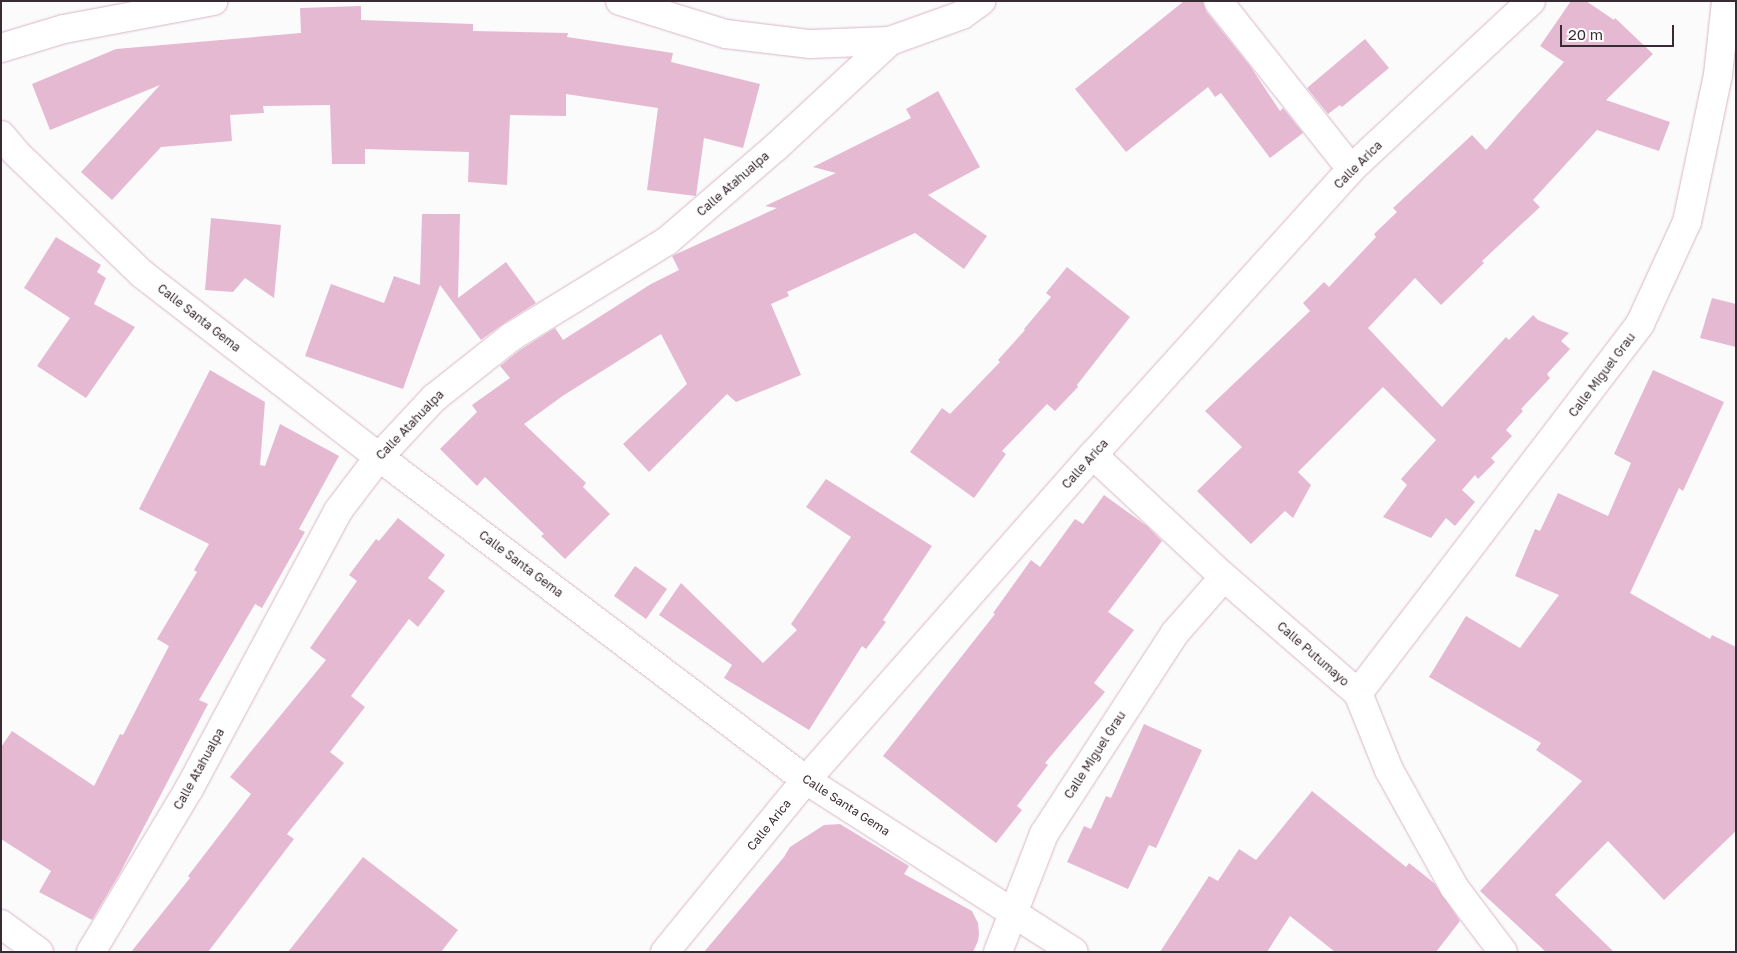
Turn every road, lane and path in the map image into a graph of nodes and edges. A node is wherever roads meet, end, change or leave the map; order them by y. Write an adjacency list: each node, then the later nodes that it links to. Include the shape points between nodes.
1 (213, 1): 8 (street, via 64,30)
2 (620, 1): 7 (street, via 726,34 810,44)
3 (981, 1): 7 (street, via 962,16)
4 (1218, 1): 10 (street)
5 (1531, 1): 10 (street, Calle Arica)
6 (1726, 1): 14 (street, Calle Miguel Grau, via 1718,75 1687,222 1640,324)
7 (890, 41): 12 (street, Calle Atahualpa, via 776,147 667,241 511,337 434,398)
8 (1, 48)
9 (1, 134): 12 (street, Calle Santa Gema, via 16,153 142,274)
10 (1351, 169): 11 (street, Calle Arica)
11 (1093, 455): 13 (street, Calle Putumayo); 15 (street, Calle Arica)
12 (378, 457): 15 (street, Calle Santa Gema); 19 (street, Calle Atahualpa, via 338,511 189,789)
13 (1224, 578): 14 (street, Calle Putumayo); 16 (street, Calle Miguel Grau, via 1175,632 1044,834)
14 (1358, 693): 23 (street, Calle Putumayo, via 1389,770 1450,878)
15 (806, 780): 16 (street, Calle Santa Gema); 20 (street, Calle Arica)
16 (1012, 914): 21 (street, Calle Miguel Grau); 22 (street, Calle Santa Gema)
17 (1, 924): 18 (street)
18 (39, 952)
19 (91, 952)
20 (665, 952)
21 (998, 952)
22 (1074, 952)
23 (1503, 952)

